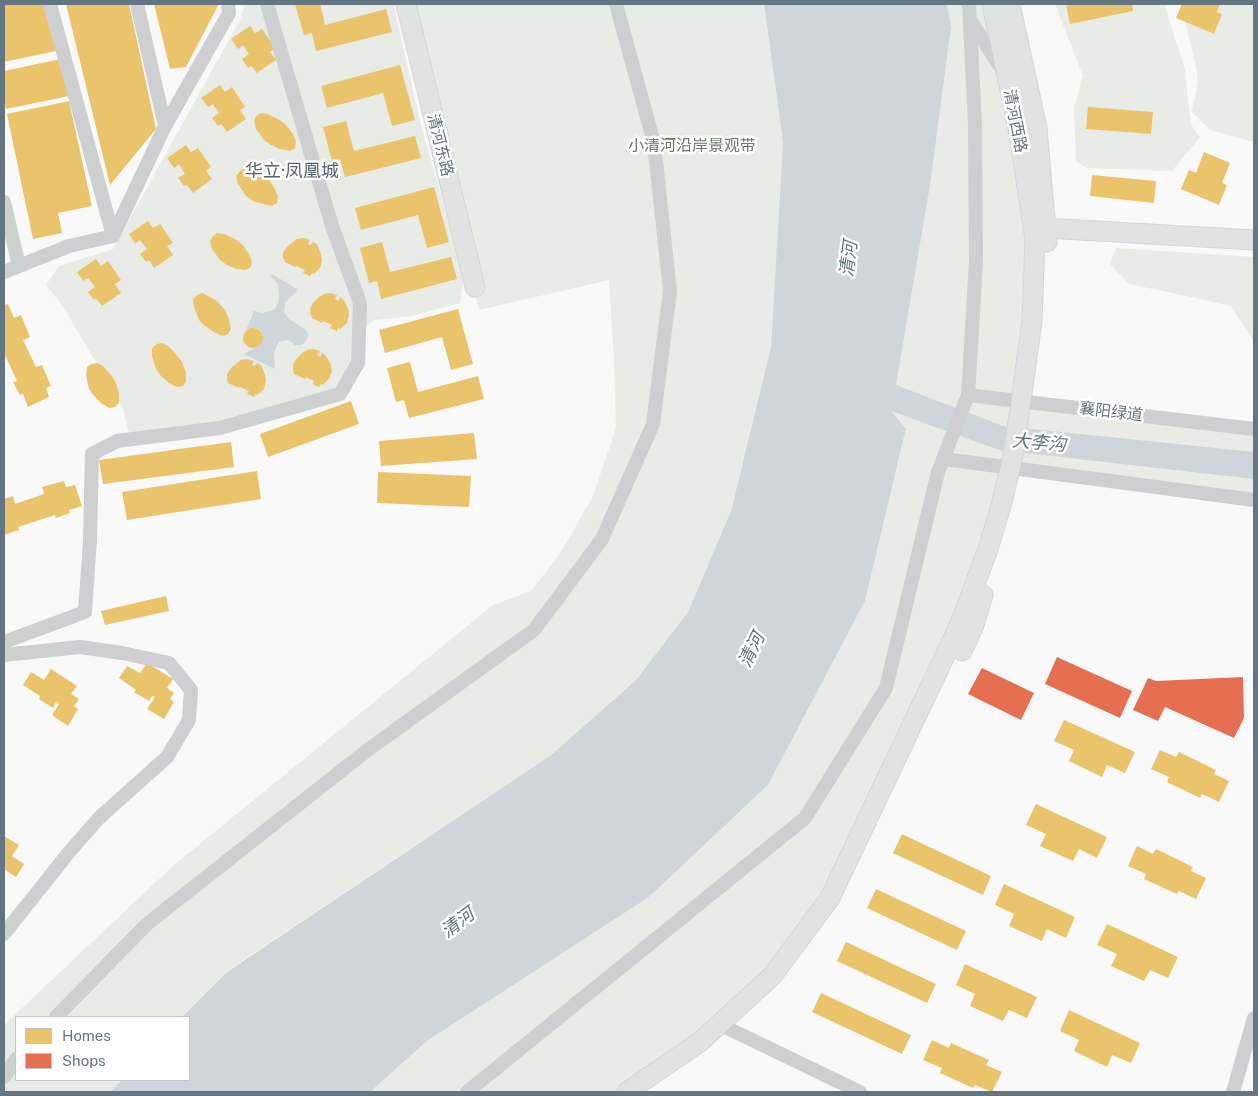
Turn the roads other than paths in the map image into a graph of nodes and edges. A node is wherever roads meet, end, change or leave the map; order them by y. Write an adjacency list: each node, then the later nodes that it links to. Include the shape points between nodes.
1 (50, 4): 15 (street)
2 (137, 4): 12 (street)
3 (228, 4): 12 (street, via 229,13)
4 (267, 4): 27 (street, via 332,226 360,303 358,363 340,394 220,428 117,440 92,454 85,612)
5 (406, 4): 20 (main road, 清河东路)
6 (616, 4): 30 (street, via 654,143 670,291 653,424 602,539 534,630 369,749 147,924)
7 (969, 4): 10 (street)
8 (992, 4): 11 (main road, 清河西路)
9 (1010, 4): 14 (main road, via 1036,128)
10 (970, 19): 11 (street); 21 (street, via 976,262)
11 (1007, 78): 14 (main road, 清河西路)
12 (165, 126): 15 (street)
13 (4, 202): 18 (street)
14 (1038, 232): 16 (main road); 22 (main road)
15 (113, 236): 18 (street, via 69,246)
16 (1254, 240)
17 (4, 254): 18 (street)
18 (19, 266): 19 (street)
19 (4, 272)
20 (474, 287)
21 (966, 400): 22 (street, 襄阳绿道); 24 (street)
22 (1025, 406): 23 (street, 襄阳绿道); 25 (main road)
23 (1254, 429)
24 (945, 456): 25 (street); 35 (street, via 938,472 886,688 805,818)
25 (1016, 463): 26 (street); 32 (main road, via 960,624 830,898 772,976)
26 (1254, 500)
27 (4, 642)
28 (4, 655): 29 (street, via 80,647 122,654 169,663 191,690 188,720 167,757 98,818)
29 (4, 934)
30 (57, 1016)
31 (1254, 1018): 39 (street)
32 (724, 1027): 36 (main road); 37 (main road, via 700,1055); 38 (street)
33 (15, 1060): 34 (street)
34 (4, 1077)
35 (467, 1092)
36 (627, 1092)
37 (646, 1092)
38 (860, 1092)
39 (1233, 1092)

